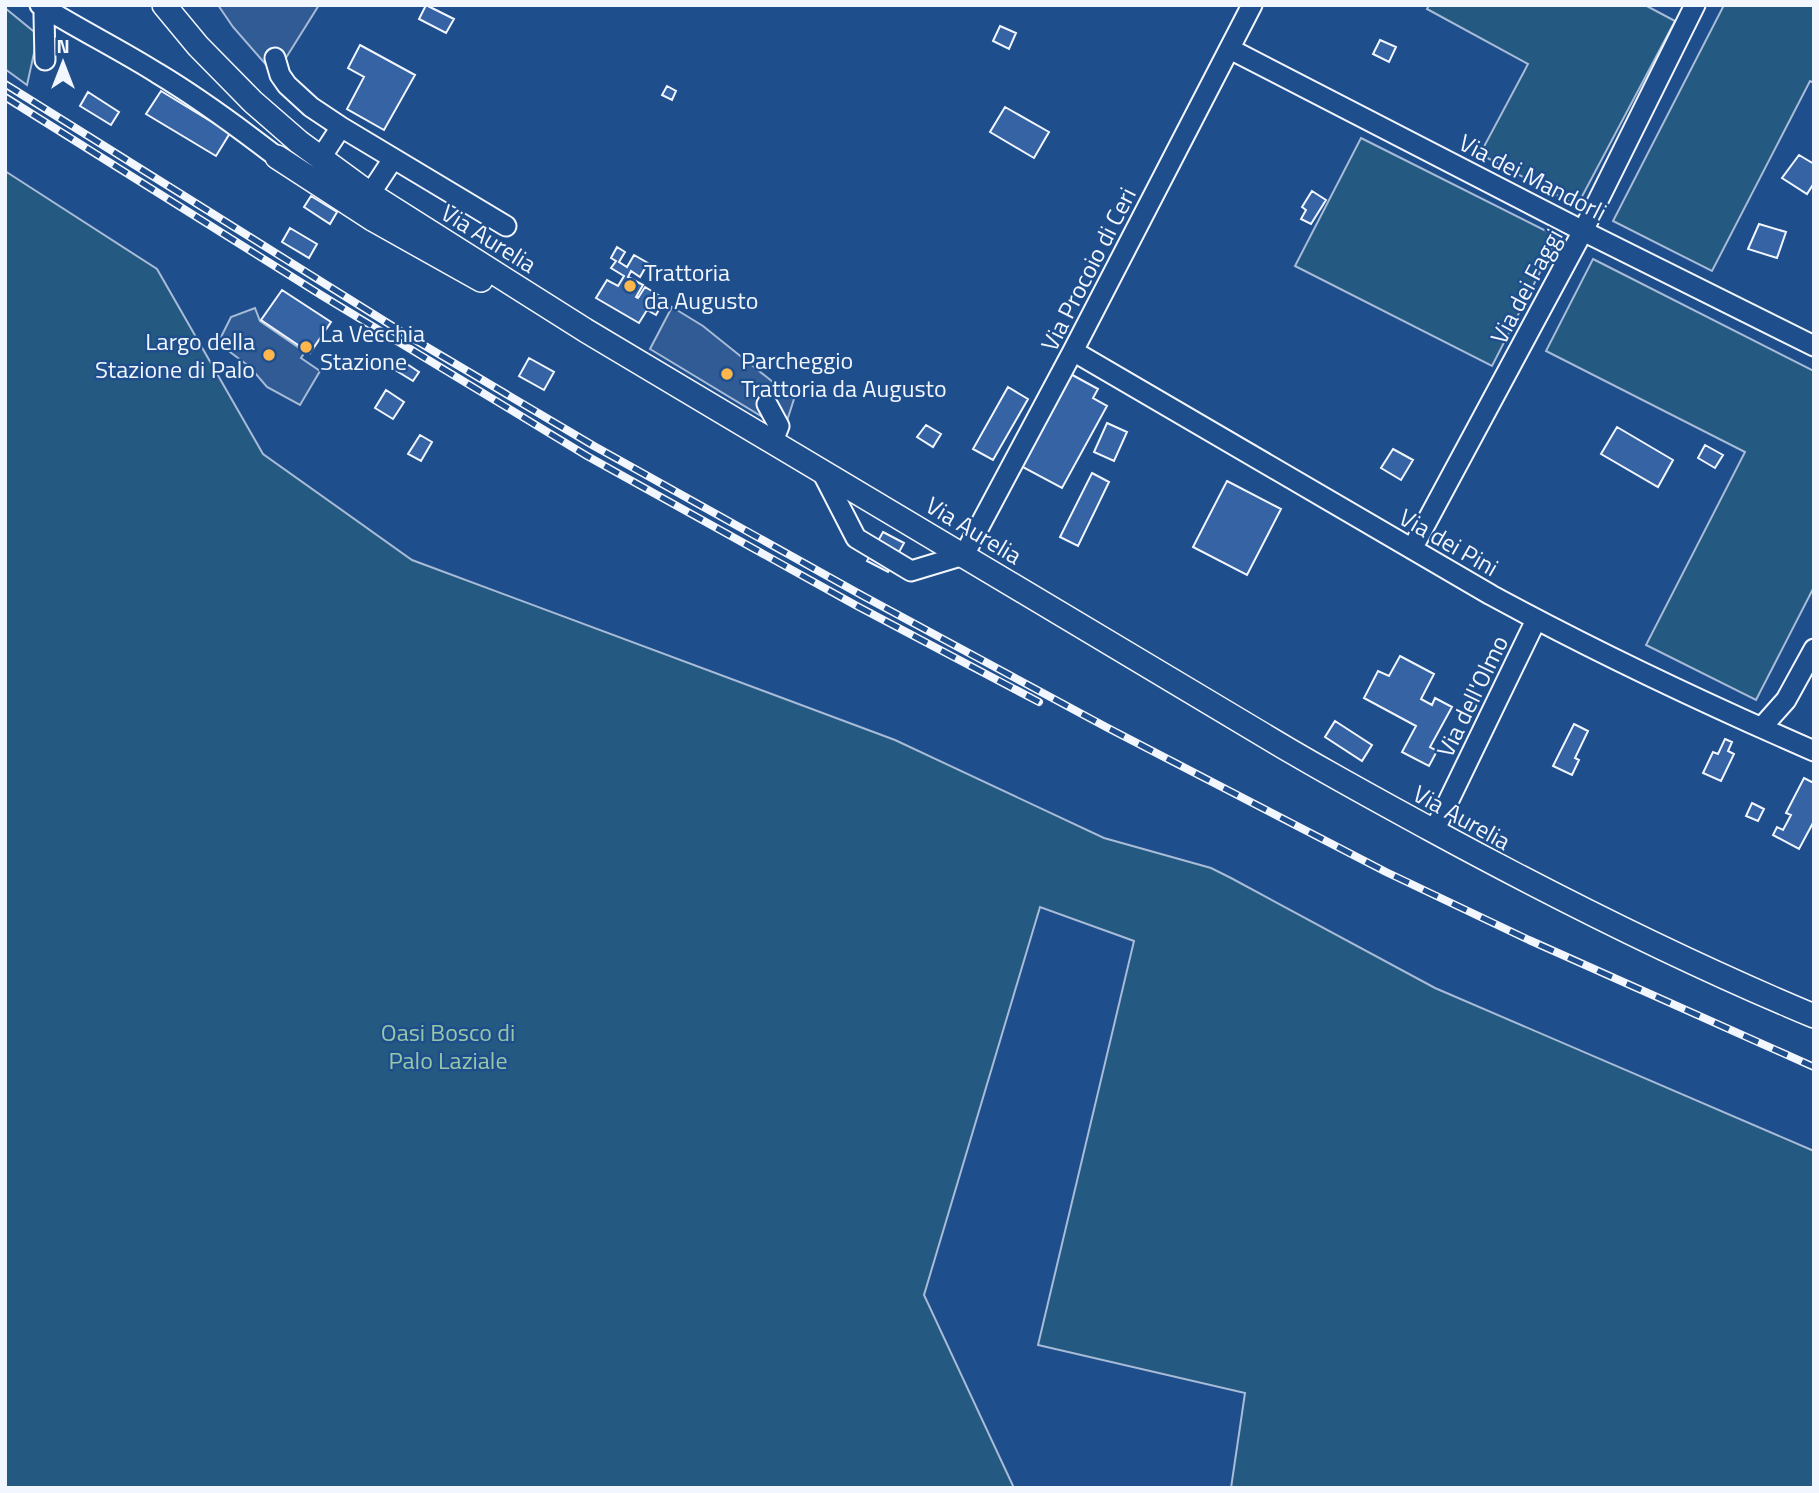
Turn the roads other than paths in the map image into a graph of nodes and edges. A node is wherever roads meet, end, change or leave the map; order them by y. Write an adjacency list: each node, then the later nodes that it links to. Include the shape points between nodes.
1 (164, 5): 9 (main road, Via Aurelia)
2 (183, 5): 9 (main road)
3 (1252, 5): 6 (street, Via Procoio di Ceri)
4 (1695, 5): 16 (street, Via dei Faggi)
5 (48, 6): 8 (street); 11 (street, via 195,97)
6 (1230, 49): 16 (street, Via dei Mandorli); 19 (street, Via Procoio di Ceri)
7 (275, 58): 10 (street, via 286,85)
8 (45, 60)
9 (253, 102): 12 (main road, Via Aurelia)
10 (341, 127): 12 (street); 13 (street)
11 (277, 157): 17 (main road, via 430,253)
12 (320, 159): 14 (main road, Via Aurelia)
13 (393, 159): 14 (street); 15 (street)
14 (370, 194): 17 (main road, Via Aurelia)
15 (506, 226)
16 (1583, 231): 18 (street, Via dei Mandorli); 23 (street, Via dei Faggi)
17 (585, 330): 21 (main road, Via Aurelia)
18 (1814, 346)
19 (1073, 351): 23 (street, Via dei Pini); 24 (street, Via Procoio di Ceri)
20 (767, 404): 21 (street, via 779,426)
21 (773, 441): 22 (main road, Via Aurelia)
22 (821, 470): 24 (main road, Via Aurelia); 24 (street, via 856,538 911,571)
23 (1412, 549): 25 (street, Via dei Pini)
24 (964, 555): 29 (main road, Via Aurelia)
25 (1536, 620): 27 (street, Via dei Pini); 29 (street, Via dell'Olmo)
26 (1814, 649): 27 (street, via 1792,691)
27 (1762, 727): 28 (street, Via dei Pini)
28 (1814, 751)
29 (1434, 831): 30 (main road, Via Aurelia, via 1616,926)
30 (1814, 1016)

